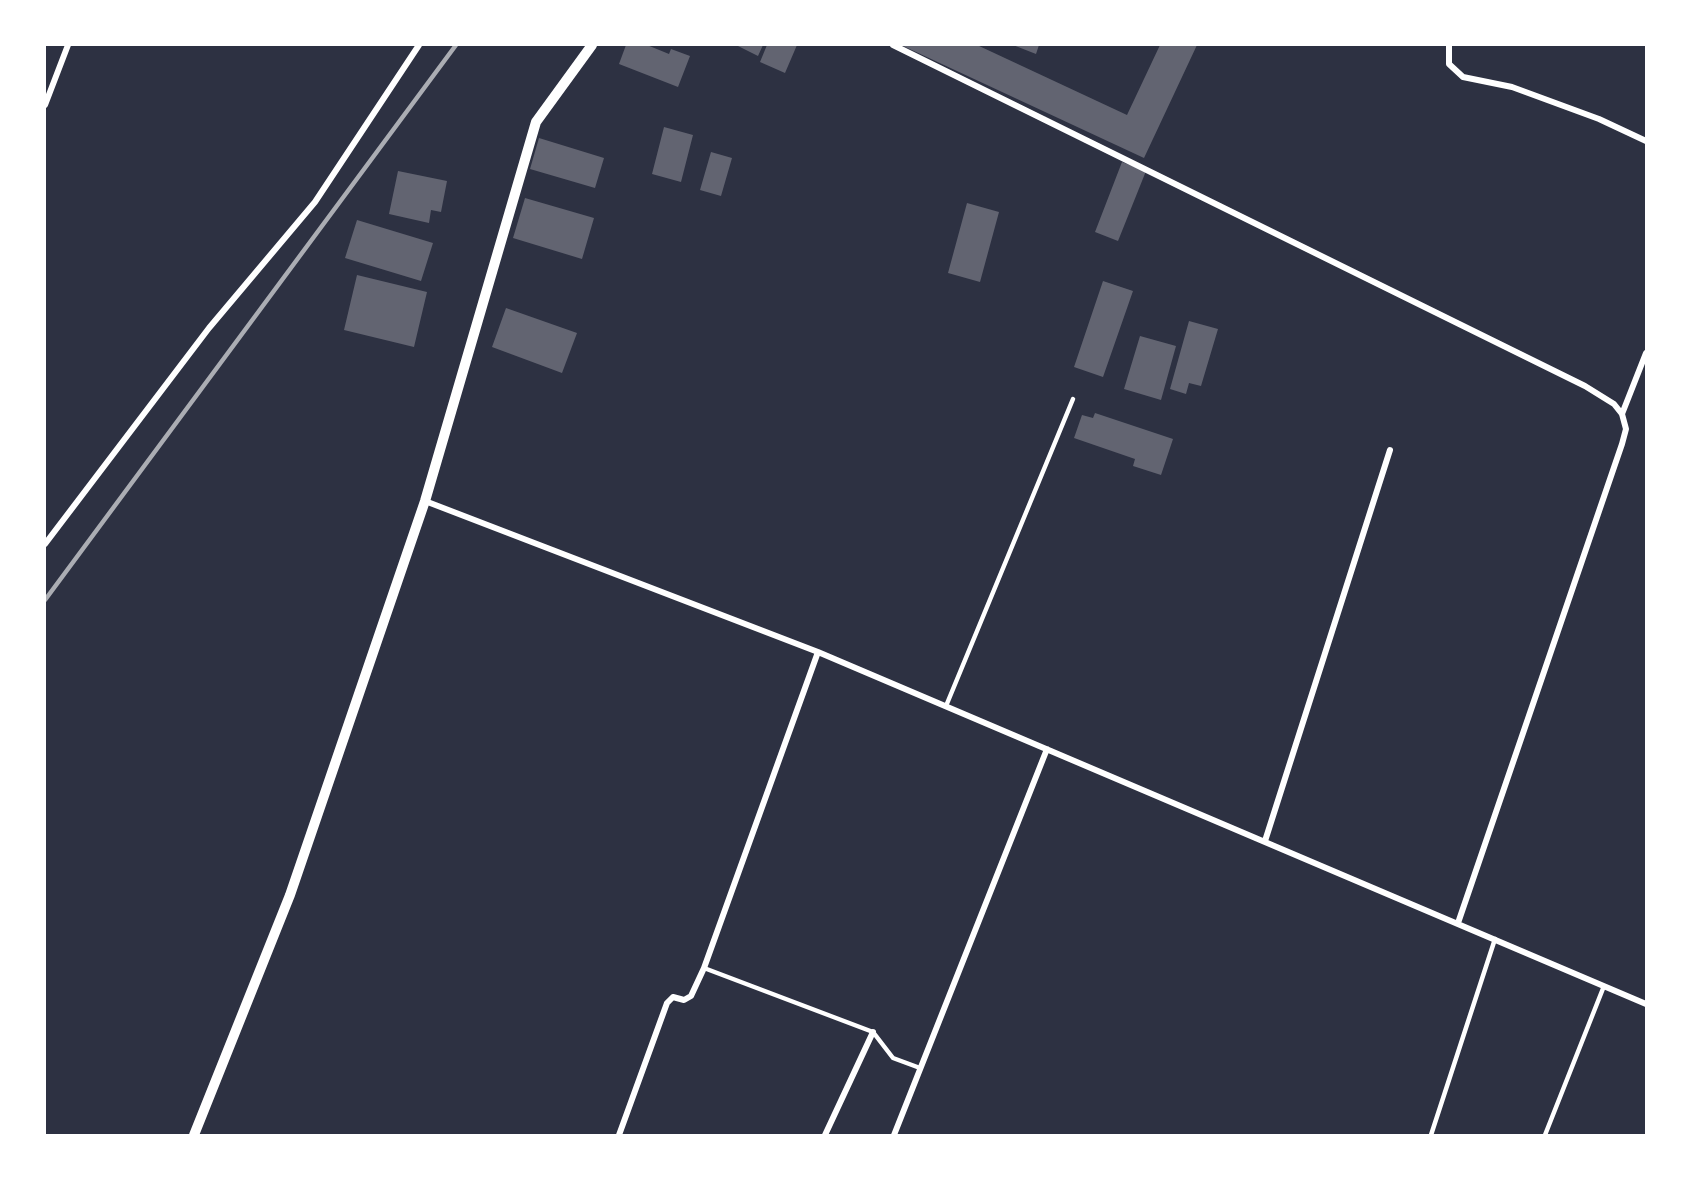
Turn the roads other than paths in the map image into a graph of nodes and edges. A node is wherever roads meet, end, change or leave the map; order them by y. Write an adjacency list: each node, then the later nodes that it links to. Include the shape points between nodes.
1 (68, 45): 6 (street)
2 (419, 45): 13 (street, via 315,202 209,328)
3 (592, 45): 12 (street, via 536,122)
4 (893, 45): 10 (street, via 1585,386 1614,404)
5 (1449, 45): 7 (street, via 1449,64 1463,77 1512,87)
6 (45, 105)
7 (1646, 141)
8 (1646, 353): 10 (street)
9 (1073, 399): 15 (lane)
10 (1622, 414): 18 (street, via 1626,429 1622,444)
11 (1390, 450): 17 (street)
12 (425, 501): 14 (street); 25 (street, via 290,896)
13 (45, 544)
14 (818, 652): 15 (street); 20 (street)
15 (946, 706): 16 (street)
16 (1047, 749): 17 (street); 24 (street)
17 (1265, 841): 18 (street)
18 (1458, 923): 19 (street)
19 (1495, 939): 21 (street); 29 (lane)
20 (704, 968): 23 (lane); 26 (street, via 691,996 684,1000 673,997 667,1003)
21 (1604, 986): 22 (street); 30 (lane)
22 (1646, 1004)
23 (873, 1032): 24 (lane, via 893,1058); 27 (street)
24 (920, 1068): 28 (street)
25 (194, 1135)
26 (619, 1135)
27 (825, 1135)
28 (894, 1135)
29 (1431, 1135)
30 (1545, 1135)

